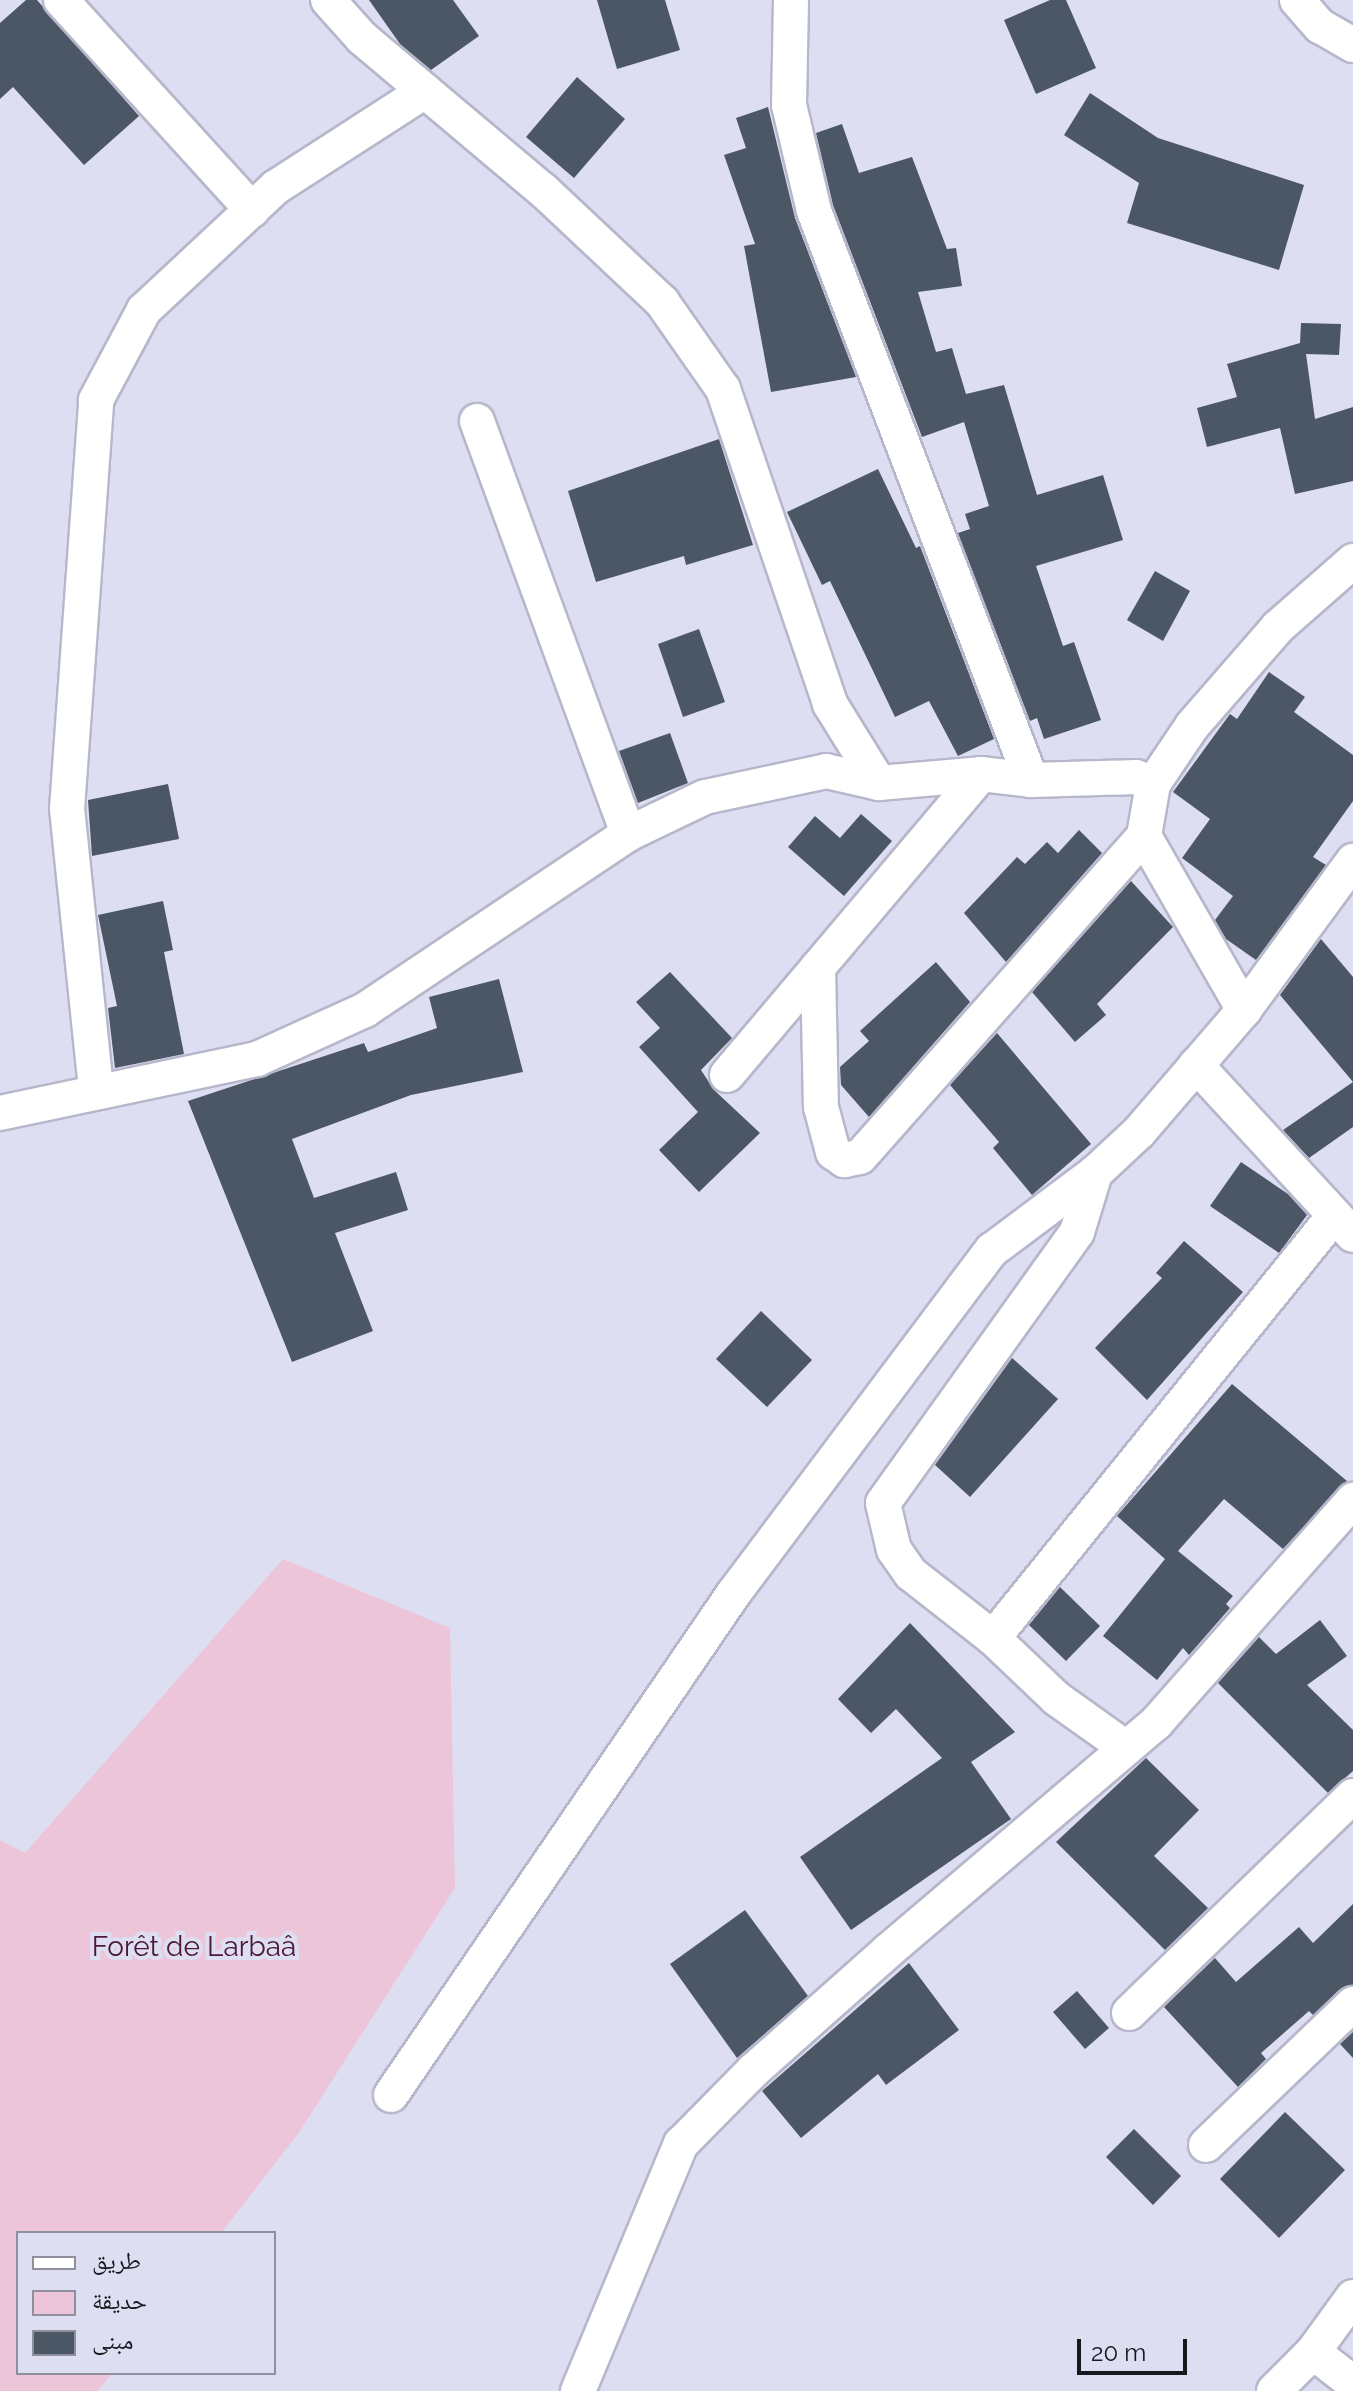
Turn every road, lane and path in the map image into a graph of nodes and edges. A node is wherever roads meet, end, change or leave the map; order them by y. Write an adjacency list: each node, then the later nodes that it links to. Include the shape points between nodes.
1 (61, 0): 7 (street)
2 (791, 0): 11 (street, via 789,105 814,211)
3 (1297, 0): 5 (street, via 1320,26)
4 (339, 3): 6 (street, via 362,38)
5 (1353, 45)
6 (425, 91): 7 (street, via 276,187); 12 (street, via 544,191 662,302 723,389 830,704)
7 (252, 210): 21 (street, via 144,310 96,400 67,809)
8 (477, 421): 14 (street)
9 (1353, 561): 13 (street, via 1278,627 1192,726)
10 (981, 774): 11 (street); 12 (street); 17 (street)
11 (1031, 780): 13 (street, via 1136,777)
12 (879, 783): 14 (street, via 826,771 705,797)
13 (1153, 784): 15 (street)
14 (628, 834): 21 (street, via 365,1010 257,1059)
15 (1144, 836): 17 (street, via 860,1157 844,1160 827,1140 821,1107); 18 (street)
16 (1353, 861): 18 (street)
17 (818, 967): 20 (street)
18 (1244, 1010): 19 (street)
19 (1196, 1065): 23 (street); 24 (street)
20 (727, 1075)
21 (96, 1089): 22 (street)
22 (0, 1113)
23 (1095, 1173): 26 (street, via 1077,1232 883,1503 894,1550 911,1574); 31 (street, via 992,1250 927,1335 734,1593)
24 (1343, 1226): 26 (street)
25 (1353, 1500): 27 (street, via 1156,1723)
26 (993, 1638): 27 (street, via 1056,1698)
27 (1126, 1748): 36 (street, via 832,2001 681,2144)
28 (1353, 1796): 30 (street)
29 (1353, 2004): 32 (street)
30 (1129, 2013)
31 (391, 2095)
32 (1206, 2145)
33 (1353, 2297): 34 (street)
34 (1313, 2352): 35 (street); 37 (street)
35 (1353, 2383)
36 (578, 2391)
37 (1274, 2391)

